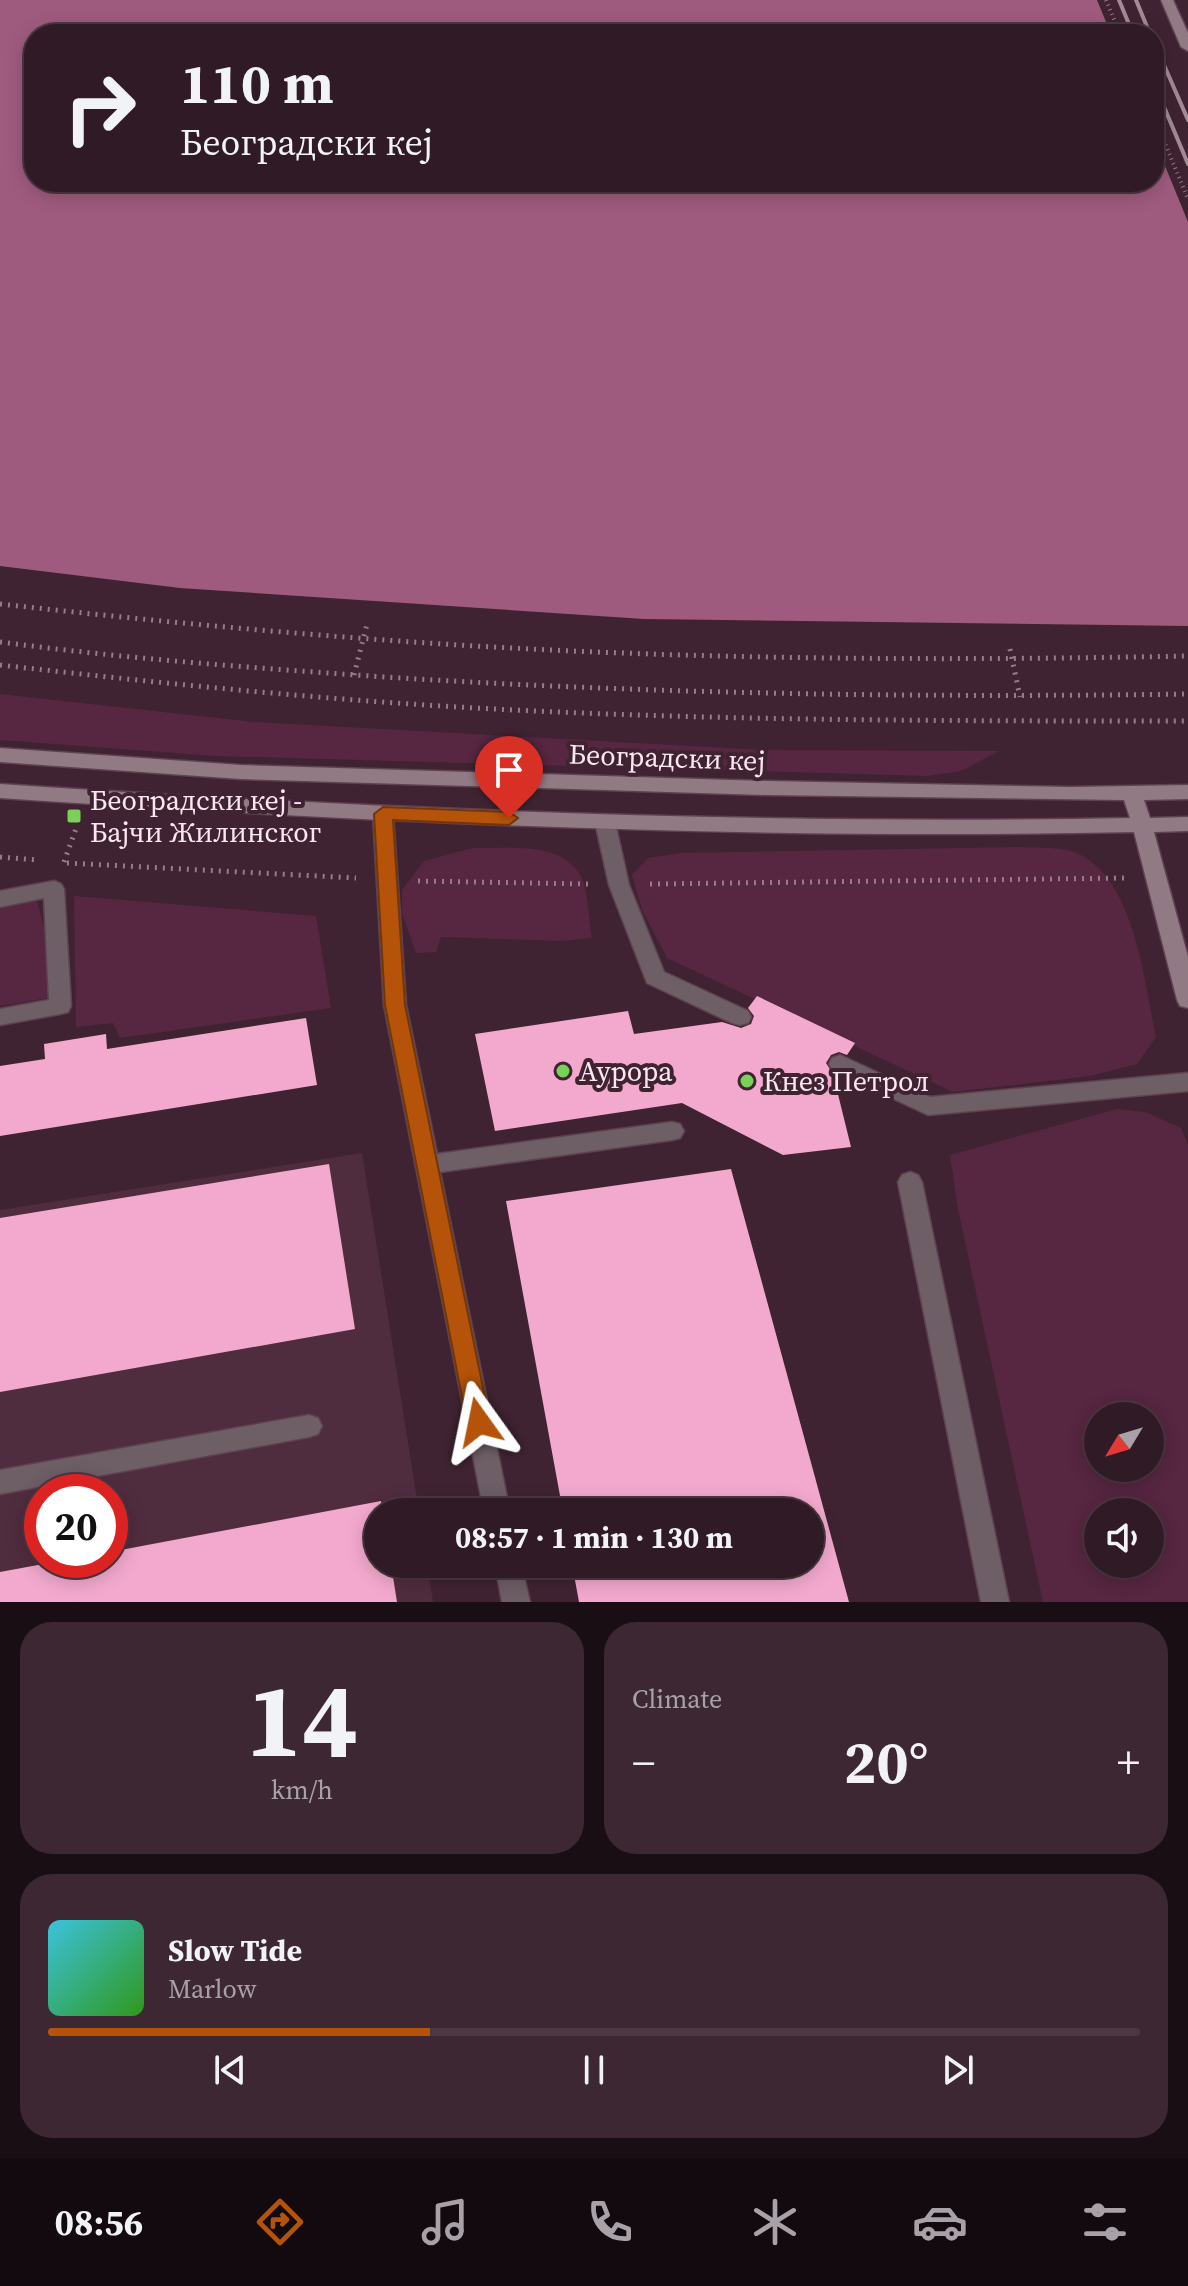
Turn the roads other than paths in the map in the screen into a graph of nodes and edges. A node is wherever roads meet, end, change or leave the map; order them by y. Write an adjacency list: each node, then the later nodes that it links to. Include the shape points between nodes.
1 (1167, 0): 2 (street)
2 (1188, 47)
3 (0, 755): 6 (street, Београдски кеј, via 241,772 782,789)
4 (0, 791): 7 (street)
5 (1188, 792): 6 (street, Београдски кеј)
6 (1132, 793): 10 (street)
7 (383, 814): 8 (street); 18 (lane, via 395,1005)
8 (605, 822): 10 (street); 14 (lane, via 619,885 655,977)
9 (1188, 824): 10 (street)
10 (1140, 826): 12 (street)
11 (0, 899): 13 (lane, via 54,889 60,1006)
12 (1188, 1000)
13 (0, 1017)
14 (740, 1017)
15 (840, 1064): 16 (lane, via 928,1106)
16 (1188, 1082)
17 (672, 1131): 18 (lane)
18 (425, 1165): 22 (lane)
19 (910, 1182): 25 (lane)
20 (309, 1426): 21 (lane)
21 (0, 1482)
22 (494, 1498)
23 (511, 1578): 24 (lane)
24 (516, 1602)
25 (995, 1602)

